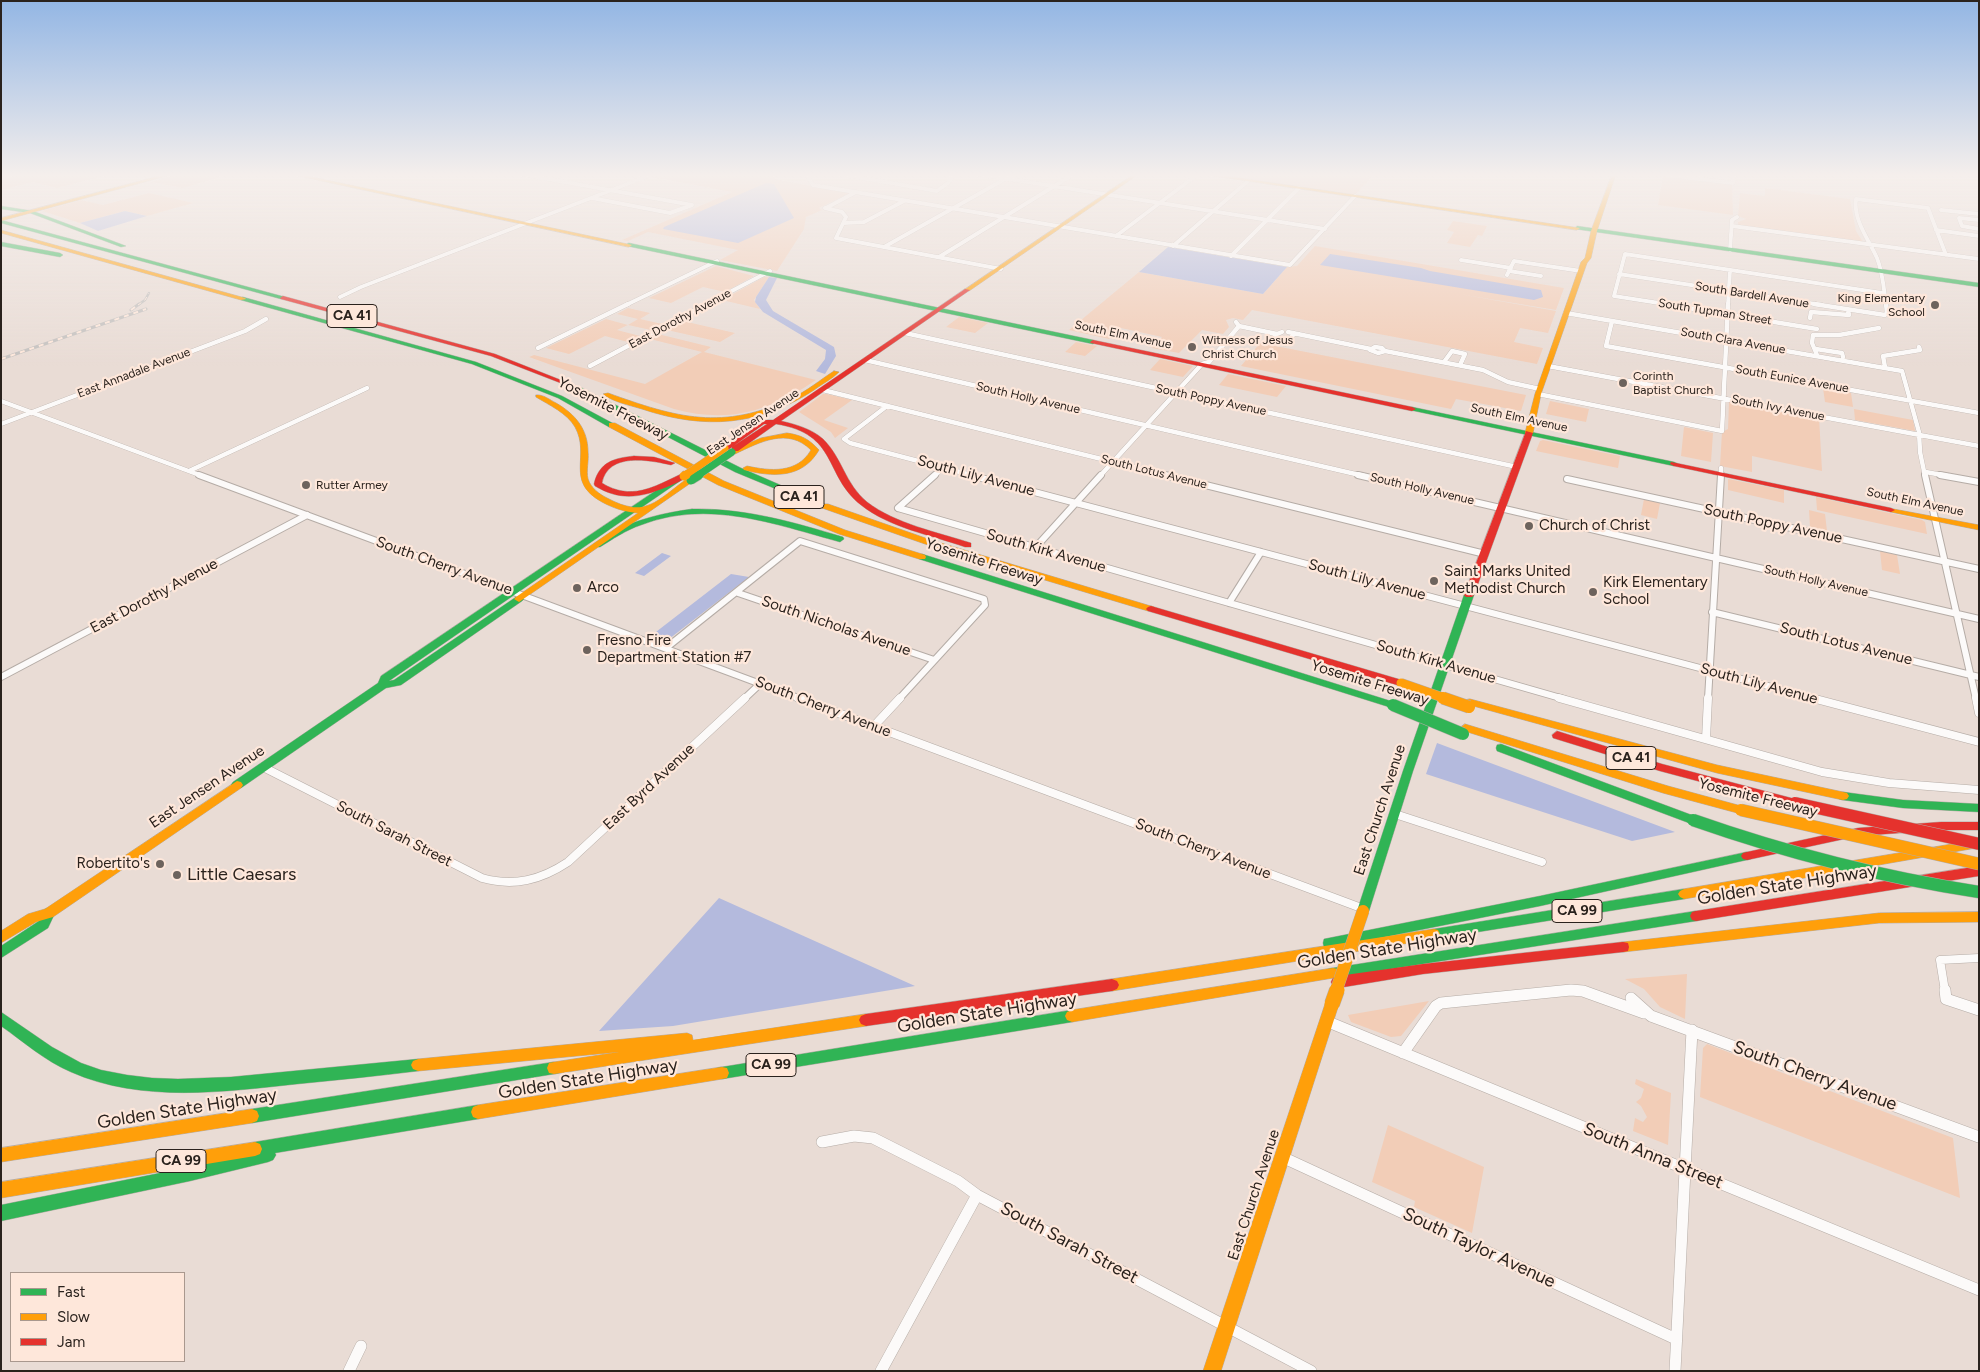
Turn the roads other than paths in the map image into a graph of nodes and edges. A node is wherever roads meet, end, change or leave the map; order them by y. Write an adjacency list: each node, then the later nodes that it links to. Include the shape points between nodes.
1 (46, 238): 39 (main road, Yosemite Freeway / CA 41)
2 (59, 238): 35 (main road, Yosemite Freeway / CA 41)
3 (101, 238): 35 (main road)
4 (488, 238): 44 (street)
5 (599, 238): 30 (main road, South Elm Avenue)
6 (836, 238): 23 (street)
7 (900, 238): 23 (street)
8 (969, 238): 27 (street)
9 (1041, 238): 32 (main road, East Jensen Avenue)
10 (1127, 238): 22 (street)
11 (1182, 238): 22 (street)
12 (1248, 238): 26 (street)
13 (1316, 238): 26 (street, via 1290,265)
14 (1594, 238): 31 (main road, East Church Avenue)
15 (1644, 238): 24 (main road)
16 (1731, 238): 24 (street)
17 (1819, 238): 21 (street)
18 (1866, 238): 21 (street)
19 (1939, 238): 25 (street)
20 (1, 244): 39 (main road)
21 (1870, 245): 25 (street); 37 (street)
22 (1172, 246): 26 (street)
23 (884, 247): 27 (street)
24 (1730, 250): 37 (main road)
25 (1946, 255): 29 (street)
26 (1231, 256)
27 (939, 257): 32 (street)
28 (1461, 260): 34 (street)
29 (1979, 260)
30 (715, 262): 36 (main road, South Elm Avenue); 62 (street)
31 (1583, 266): 34 (street, via 1514,261); 49 (main road, East Church Avenue)
32 (997, 268): 46 (main road, East Jensen Avenue)
33 (1730, 270): 38 (street, via 1624,254); 42 (street); 43 (street)
34 (1509, 271): 40 (street)
35 (193, 272): 74 (main road, Yosemite Freeway / CA 41, via 466,346)
36 (768, 272): 46 (main road, South Elm Avenue); 70 (street, East Dorothy Avenue)
37 (1881, 272): 41 (main road); 43 (street)
38 (1619, 274): 42 (street, South Bardell Avenue); 50 (street, South Tupman Street, via 1614,296)
39 (158, 275): 67 (main road, Yosemite Freeway / CA 41)
40 (1540, 276)
41 (1979, 286)
42 (1729, 291): 45 (street, South Bardell Avenue); 50 (street)
43 (1882, 292): 47 (street, South Bardell Avenue, via 1887,313)
44 (340, 297)
45 (1815, 305): 47 (street, South Bardell Avenue); 48 (street)
46 (937, 308): 56 (main road, East Jensen Avenue); 60 (main road, East Jensen Avenue); 68 (main road, South Elm Avenue)
47 (1848, 310): 48 (street, via 1848,315)
48 (1815, 312): 51 (street, via 1811,312)
49 (1566, 313): 53 (street, South Clara Avenue); 71 (main road, East Church Avenue)
50 (1728, 314): 55 (street, South Tupman Street); 59 (street)
51 (1810, 318)
52 (266, 319): 85 (street, East Annadale Avenue, via 245,331)
53 (1612, 321): 59 (street, South Clara Avenue); 72 (street, South Eunice Avenue, via 1606,346)
54 (1879, 328): 63 (street, via 1840,335 1813,335 1814,348)
55 (1817, 329)
56 (905, 333): 65 (main road, East Jensen Avenue); 79 (street, South Poppy Avenue)
57 (1280, 333): 58 (street, via 1284,329); 58 (street, via 1271,341 1285,344); 68 (street, via 1238,324)
58 (1291, 333): 66 (street)
59 (1726, 340): 63 (street, South Clara Avenue); 72 (street)
60 (876, 345): 65 (main road); 75 (main road, East Jensen Avenue)
61 (1919, 347): 73 (street, via 1920,350 1883,356)
62 (538, 348)
63 (1818, 351): 64 (street, via 1842,353); 73 (street, South Clara Avenue)
64 (1843, 357)
65 (865, 360): 77 (main road, East Jensen Avenue); 90 (street, South Holly Avenue)
66 (1444, 362): 69 (street); 69 (street, via 1452,351 1465,354)
67 (474, 363): 102 (main road, Yosemite Freeway / CA 41, via 560,397); 109 (main road, via 567,413 582,439 585,486 598,498)
68 (1206, 363): 79 (street); 91 (main road, South Elm Avenue)
69 (1460, 365): 78 (street, via 1483,370)
70 (590, 366)
71 (1548, 366): 78 (main road, East Church Avenue); 81 (street, South Ivy Avenue)
72 (1725, 367): 81 (street); 82 (street, South Eunice Avenue)
73 (1885, 367): 82 (street, South Clara Avenue, via 1903,373)
74 (542, 372): 80 (main road, via 664,416 693,421 752,416); 93 (main road, Yosemite Freeway / CA 41)
75 (836, 372): 77 (main road, via 822,386); 80 (main road, East Jensen Avenue)
76 (368, 388): 99 (street)
77 (823, 390): 84 (street, South Lotus Avenue); 87 (main road, East Jensen Avenue)
78 (1539, 392): 81 (street, via 1722,430); 91 (main road, East Church Avenue)
79 (1178, 393): 90 (street); 98 (street, South Poppy Avenue)
80 (802, 396): 88 (main road, East Jensen Avenue)
81 (1724, 398): 92 (street, South Ivy Avenue)
82 (1910, 400): 86 (street, South Eunice Avenue); 92 (street)
83 (1, 401): 85 (street, South Cherry Avenue)
84 (887, 406): 96 (street, South Lotus Avenue); 97 (street, South Lily Avenue, via 844,440)
85 (33, 412): 89 (street, East Annadale Avenue); 99 (street, South Cherry Avenue)
86 (1979, 413)
87 (776, 421): 88 (main road); 95 (main road, East Jensen Avenue); 124 (main road, via 818,438 854,496 874,510)
88 (762, 422): 95 (main road, East Jensen Avenue)
89 (1, 424)
90 (1148, 426): 96 (street); 107 (street, South Holly Avenue)
91 (1530, 430): 98 (main road, East Church Avenue); 100 (main road, South Elm Avenue)
92 (1919, 434): 94 (street, South Ivy Avenue); 101 (street)
93 (686, 443): 95 (main road, via 766,472 788,471 802,466 812,459 815,450 803,439 782,436); 124 (main road, Yosemite Freeway / CA 41, via 738,470 837,511 928,542)
94 (1979, 446)
95 (728, 450): 103 (main road, East Jensen Avenue, bridge)
96 (1115, 462): 106 (street); 118 (street, South Lotus Avenue)
97 (944, 467): 106 (street, South Lily Avenue); 116 (street, South Kirk Avenue, via 898,508)
98 (1517, 467): 107 (main road, East Church Avenue)
99 (189, 471): 111 (street, South Cherry Avenue)
100 (1720, 471): 110 (street); 112 (main road, South Elm Avenue)
101 (1926, 472): 105 (street); 112 (street)
102 (710, 477): 103 (main road, via 662,460 642,457 609,466 597,480 609,492 632,495); 126 (main road, Yosemite Freeway / CA 41, via 842,532)
103 (687, 478): 108 (main road, East Jensen Avenue); 109 (main road, East Jensen Avenue)
104 (1568, 479): 110 (street, South Poppy Avenue)
105 (1979, 482)
106 (1077, 503): 116 (street); 117 (street, South Lily Avenue)
107 (1502, 508): 118 (main road, East Church Avenue); 119 (street, South Holly Avenue)
108 (649, 509): 109 (main road); 115 (main road, East Jensen Avenue)
109 (632, 511): 122 (main road, East Jensen Avenue)
110 (1718, 512): 119 (street); 120 (street, South Poppy Avenue)
111 (307, 515): 122 (street, South Cherry Avenue); 137 (street, East Dorothy Avenue)
112 (1935, 516): 113 (main road, South Elm Avenue); 114 (main road, South Elm Avenue); 120 (street)
113 (1979, 523)
114 (1979, 528)
115 (597, 546): 125 (main road, East Jensen Avenue); 126 (main road, via 633,525 661,515 707,509 738,510)
116 (1036, 548): 127 (street, South Kirk Avenue)
117 (1261, 552): 127 (street); 128 (street, South Lily Avenue)
118 (1485, 554): 128 (main road, East Church Avenue)
119 (1716, 558): 129 (street); 130 (street, South Holly Avenue)
120 (1945, 561): 121 (street, South Poppy Avenue); 130 (street)
121 (1979, 569)
122 (513, 592): 125 (street, South Cherry Avenue); 140 (main road, East Jensen Avenue, via 385,678)
123 (738, 592): 132 (street); 133 (street, South Nicholas Avenue); 133 (street, via 800,542 980,597 985,605)
124 (1105, 594): 141 (main road, Yosemite Freeway / CA 41, bridge)
125 (524, 596): 132 (street, South Cherry Avenue); 140 (main road, East Jensen Avenue, via 396,683)
126 (1045, 598): 144 (main road, Yosemite Freeway / CA 41, bridge, via 1393,705)
127 (1229, 603): 134 (street, South Kirk Avenue)
128 (1465, 605): 134 (main road, East Church Avenue); 135 (street, South Lily Avenue)
129 (1712, 612): 135 (street); 136 (street, South Lotus Avenue)
130 (1957, 614): 131 (street, South Holly Avenue); 136 (street)
131 (1979, 619)
132 (666, 648): 139 (street, South Cherry Avenue)
133 (934, 660): 143 (street)
134 (1445, 665): 145 (street, South Kirk Avenue); 150 (main road, East Church Avenue)
135 (1709, 671): 145 (street); 146 (street, South Lily Avenue)
136 (1970, 675): 138 (street, South Lotus Avenue); 142 (street)
137 (1, 676)
138 (1979, 677)
139 (761, 683): 143 (street, South Cherry Avenue); 156 (street, East Byrd Avenue, via 568,862)
140 (383, 685): 147 (main road, East Jensen Avenue)
141 (1470, 705): 149 (main road, via 1784,786 1880,803); 152 (main road, Yosemite Freeway / CA 41, bridge, via 1660,767 1795,803)
142 (1979, 713)
143 (874, 726): 158 (street, South Cherry Avenue)
144 (1464, 731): 154 (main road, Yosemite Freeway / CA 41, bridge, via 1741,810); 157 (main road, bridge, via 1764,845 1834,866)
145 (1706, 740): 148 (street, South Kirk Avenue, via 1848,778 1910,787)
146 (1979, 742)
147 (263, 767): 156 (street, South Sarah Street, via 482,878 504,884); 159 (main road, East Jensen Avenue)
148 (1979, 790)
149 (1979, 808)
150 (1395, 814): 153 (street); 158 (main road, East Church Avenue)
151 (1979, 826): 164 (main road, via 1858,832)
152 (1979, 844): 164 (main road, Golden State Highway / CA 99)
153 (1542, 862)
154 (1979, 864)
155 (1979, 871): 165 (main road, Golden State Highway / CA 99)
156 (530, 881)
157 (1979, 892)
158 (1364, 910): 170 (main road, East Church Avenue, bridge)
159 (49, 914): 161 (main road, East Jensen Avenue, via 32,918); 162 (main road, East Jensen Avenue, via 44,924)
160 (1979, 917): 165 (main road, via 1878,918 1422,969 1259,994)
161 (1, 938)
162 (1, 953)
163 (1979, 958): 167 (street, via 1940,960 1946,999)
164 (1175, 976): 171 (main road, Golden State Highway / CA 99)
165 (1181, 998): 174 (main road, Golden State Highway / CA 99)
166 (1631, 998): 168 (street, South Cherry Avenue)
167 (1979, 1010)
168 (1651, 1016): 172 (street, South Cherry Avenue); 173 (street, South Cherry Avenue, via 1583,991 1571,990 1441,1003)
169 (1, 1018): 171 (main road, via 53,1055 90,1073 118,1081 166,1087 237,1084)
170 (1326, 1021): 173 (street, South Anna Street); 178 (main road, East Church Avenue)
171 (821, 1026): 177 (main road, Golden State Highway / CA 99)
172 (1692, 1030): 175 (street, South Cherry Avenue); 179 (street)
173 (1403, 1053): 179 (street, South Anna Street)
174 (361, 1133): 180 (main road, Golden State Highway / CA 99); 182 (main road, via 190,1174)
175 (1979, 1137)
176 (822, 1142): 181 (street, South Sarah Street, via 854,1136 873,1138 958,1181)
177 (1, 1155)
178 (1282, 1157): 184 (main road, East Church Avenue); 185 (street, South Taylor Avenue)
179 (1685, 1169): 183 (street, South Anna Street); 185 (street)
180 (1, 1190)
181 (977, 1195): 184 (street, South Sarah Street); 188 (street)
182 (1, 1213)
183 (1979, 1290)
184 (1226, 1326): 189 (main road, East Church Avenue); 190 (street, South Sarah Street)
185 (1676, 1339): 191 (street)
186 (361, 1346): 187 (street)
187 (349, 1371)
188 (881, 1371)
189 (1212, 1371)
190 (1311, 1371)
191 (1675, 1371)

